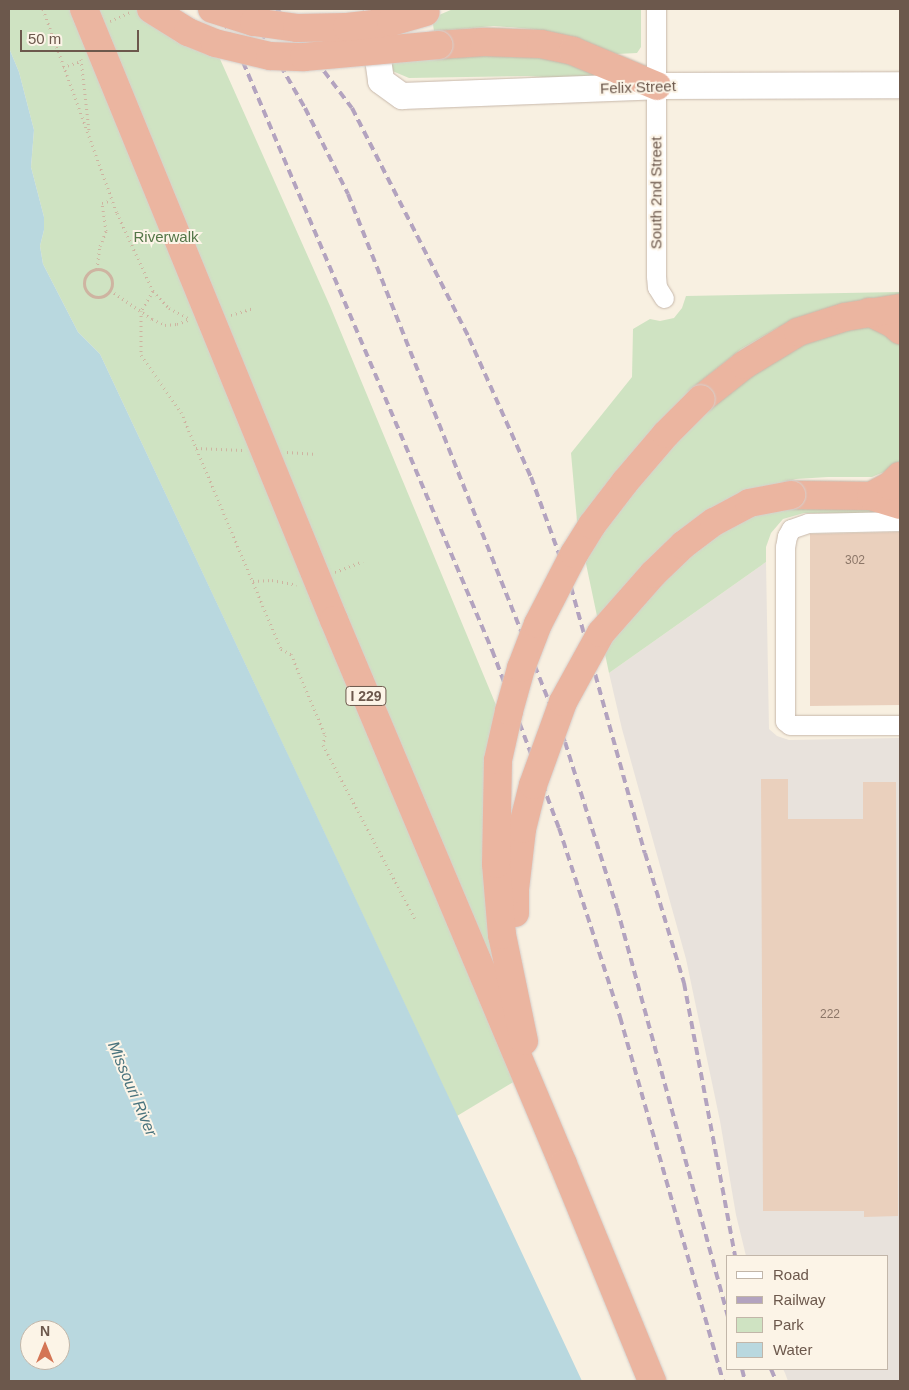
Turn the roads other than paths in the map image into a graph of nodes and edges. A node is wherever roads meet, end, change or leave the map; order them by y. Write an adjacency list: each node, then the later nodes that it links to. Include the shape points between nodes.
1 (84, 9): 20 (highway, I 229, bridge, via 334,620)
2 (102, 9): 19 (highway, I 229, bridge, via 181,245 334,620)
3 (151, 9): 9 (highway, bridge, via 188,32 215,43 270,56 304,58 484,42 541,44 573,51)
4 (212, 9): 7 (highway, bridge, via 254,22 297,28 391,22)
5 (377, 9): 9 (main road, Felix Street, via 381,81 402,96)
6 (656, 9): 9 (street, South 2nd Street)
7 (431, 11)
8 (900, 85): 9 (main road, Felix Street)
9 (657, 86): 10 (street, South 2nd Street, via 656,276 657,287)
10 (664, 298)
11 (900, 308): 12 (highway)
12 (869, 312): 13 (highway); 19 (highway, bridge, via 798,332 744,365 701,399 666,434 592,525 538,624 521,668 498,760 496,864 502,935)
13 (900, 330)
14 (900, 476): 15 (highway, via 890,486)
15 (871, 496): 16 (highway); 20 (highway, bridge, via 790,495 749,504 714,522 683,545 653,574 601,633 581,666 549,737 522,829 515,889 519,1025)
16 (900, 505)
17 (900, 521): 18 (street, via 808,523 791,529 785,548 785,721 790,725)
18 (900, 725)
19 (532, 1087): 21 (highway, I 229, bridge)
20 (544, 1119): 21 (highway, I 229, bridge)
21 (651, 1381)

